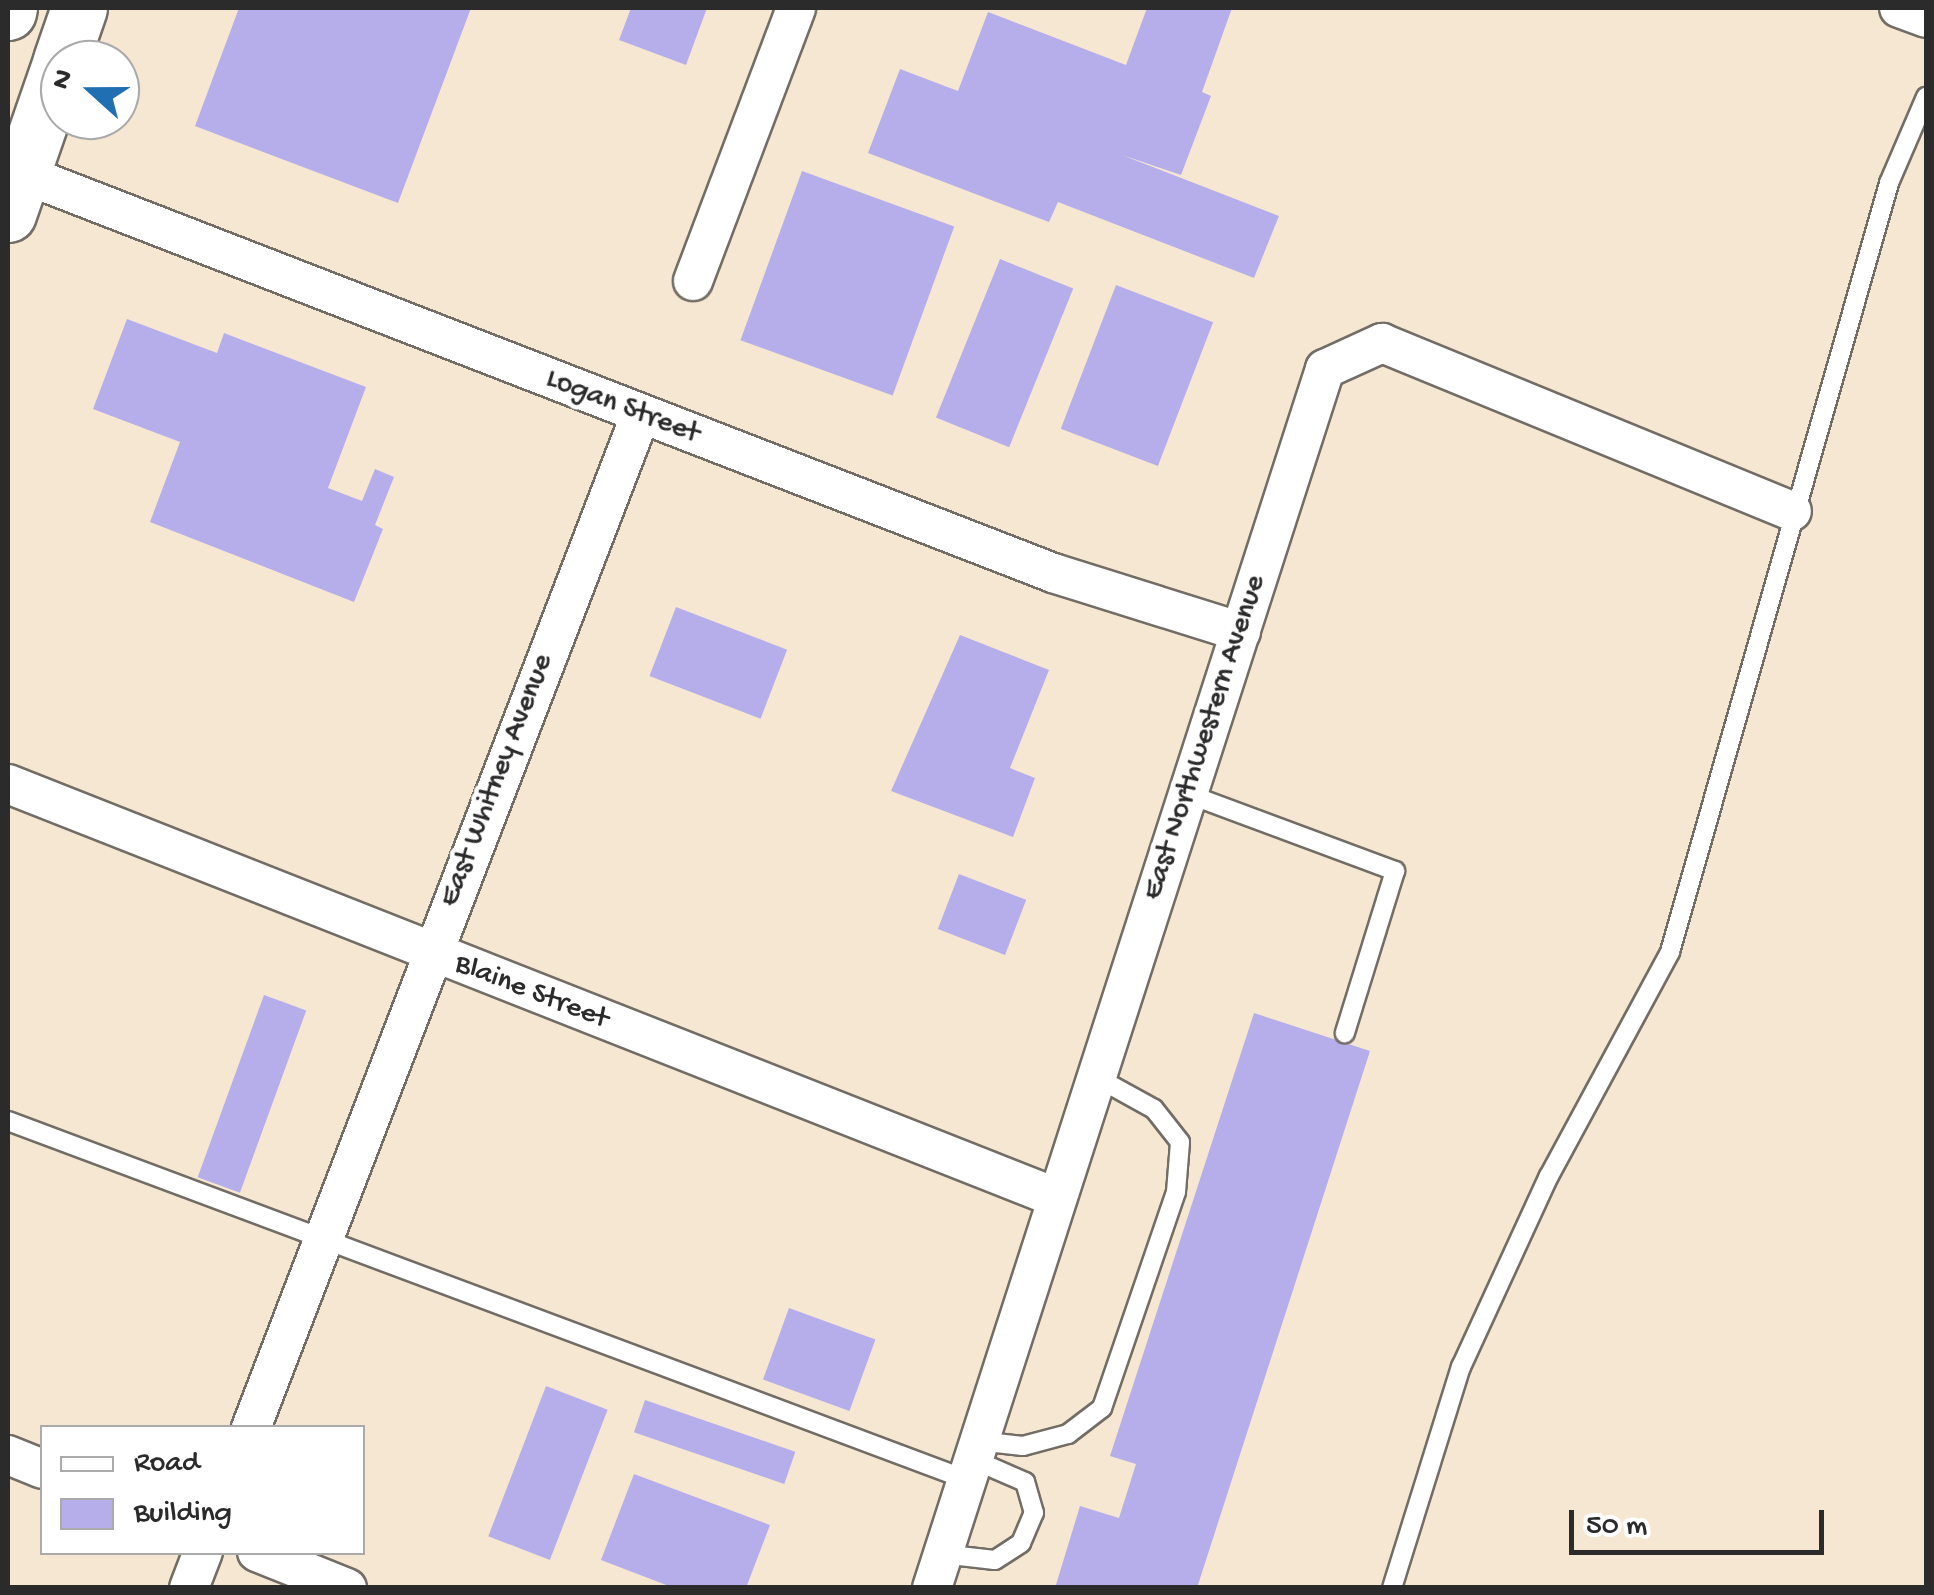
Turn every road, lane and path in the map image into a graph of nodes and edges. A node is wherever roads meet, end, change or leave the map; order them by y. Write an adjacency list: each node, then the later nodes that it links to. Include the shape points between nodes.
1 (79, 8): 5 (highway)
2 (796, 8): 9 (street)
3 (1898, 8): 4 (street)
4 (1926, 18)
5 (68, 40)
6 (1926, 97): 11 (lane, via 1889,183)
7 (40, 115): 8 (highway)
8 (12, 185): 10 (street, Logan Street)
9 (693, 282)
10 (640, 416): 12 (street, Logan Street, via 1053,573); 15 (street, East Whitney Avenue)
11 (1792, 511): 12 (street, East Northwestern Avenue, via 1382,344 1325,369); 30 (lane, via 1670,952 1549,1176 1461,1367)
12 (1241, 632): 14 (street, East Northwestern Avenue)
13 (8, 784): 15 (street, Blaine Street)
14 (1188, 794): 16 (lane, via 1395,871); 17 (street, East Northwestern Avenue)
15 (431, 954): 19 (street, Blaine Street); 20 (street, East Whitney Avenue)
16 (1346, 1034)
17 (1096, 1077): 19 (street, East Northwestern Avenue); 23 (lane, via 1154,1109 1180,1142 1176,1192 1102,1408 1053,1438)
18 (8, 1121): 20 (lane)
19 (1056, 1197): 23 (street, East Northwestern Avenue)
20 (324, 1241): 21 (street, East Whitney Avenue); 23 (lane)
21 (252, 1425)
22 (8, 1456): 24 (street)
23 (971, 1459): 27 (street, East Northwestern Avenue); 27 (lane, via 1025,1482 1034,1514 1021,1543 996,1560)
24 (40, 1468)
25 (202, 1555): 28 (street)
26 (264, 1555): 29 (street)
27 (937, 1571)
28 (189, 1588)
29 (347, 1588)
30 (1392, 1588)

